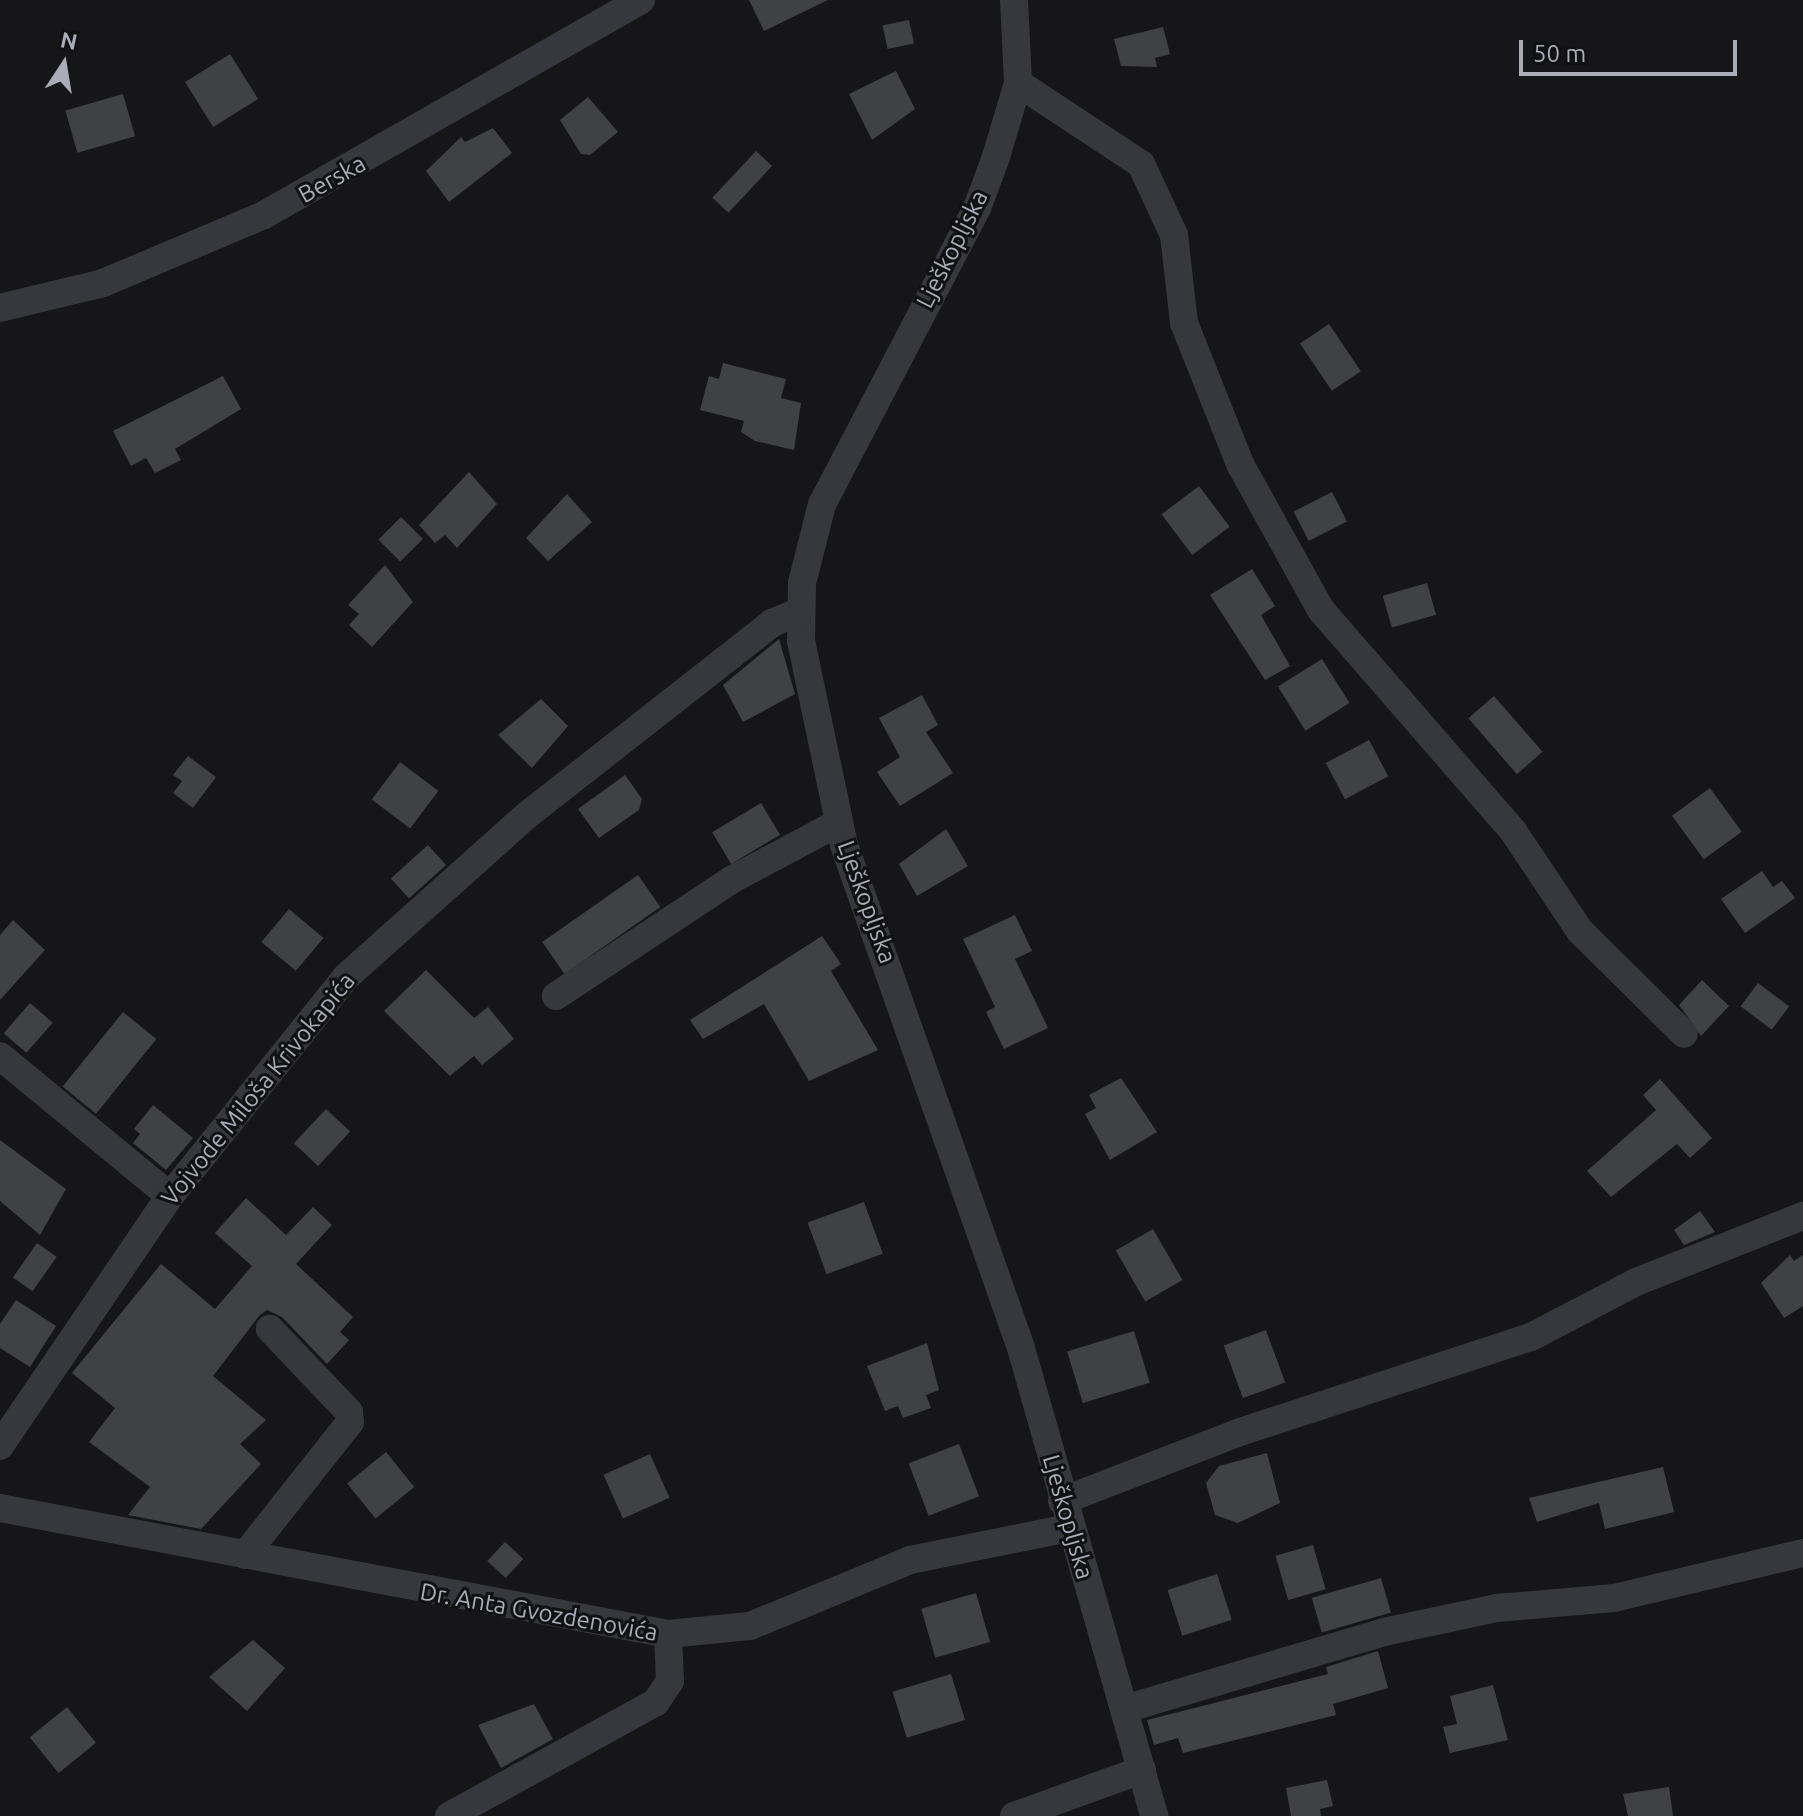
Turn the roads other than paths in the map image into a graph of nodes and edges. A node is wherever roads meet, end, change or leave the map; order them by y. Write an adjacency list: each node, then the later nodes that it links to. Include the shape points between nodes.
1 (641, 0): 4 (street, Berska, via 264,215 103,283)
2 (1014, 0): 3 (street, Lješkopljska)
3 (1018, 83): 5 (street, Lješkopljska, via 977,208 822,504); 8 (street, via 1141,164 1174,235 1184,323 1240,464 1321,610 1513,831 1580,931)
4 (0, 308)
5 (800, 611): 6 (street, Lješkopljska, via 805,673); 10 (street, Vojvode Miloša Krivokapića, via 772,623 432,895 346,977)
6 (838, 823): 7 (street, via 731,880); 15 (street, Lješkopljska, via 1016,1333)
7 (556, 996)
8 (1684, 1034)
9 (0, 1056): 10 (street)
10 (170, 1196): 13 (street, Vojvode Miloša Krivokapića)
11 (1803, 1216): 15 (street, Dr. Anta Gvozdenovića, via 1636,1282 1531,1337 1240,1432)
12 (270, 1329): 17 (street, via 349,1412 350,1422)
13 (0, 1446)
14 (0, 1508): 17 (street, Dr. Anta Gvozdenovića)
15 (1065, 1514): 18 (street, Dr. Anta Gvozdenovića, via 910,1560 750,1626); 19 (street, Lješkopljska)
16 (1803, 1553): 19 (street, via 1614,1598 1497,1608 1384,1632)
17 (245, 1555): 18 (street, Dr. Anta Gvozdenovića)
18 (668, 1634): 21 (street, via 670,1681 656,1702)
19 (1128, 1708): 20 (street, Lješkopljska)
20 (1142, 1770): 22 (street); 23 (street, Lješkopljska)
21 (449, 1816)
22 (1014, 1816)
23 (1154, 1816)

